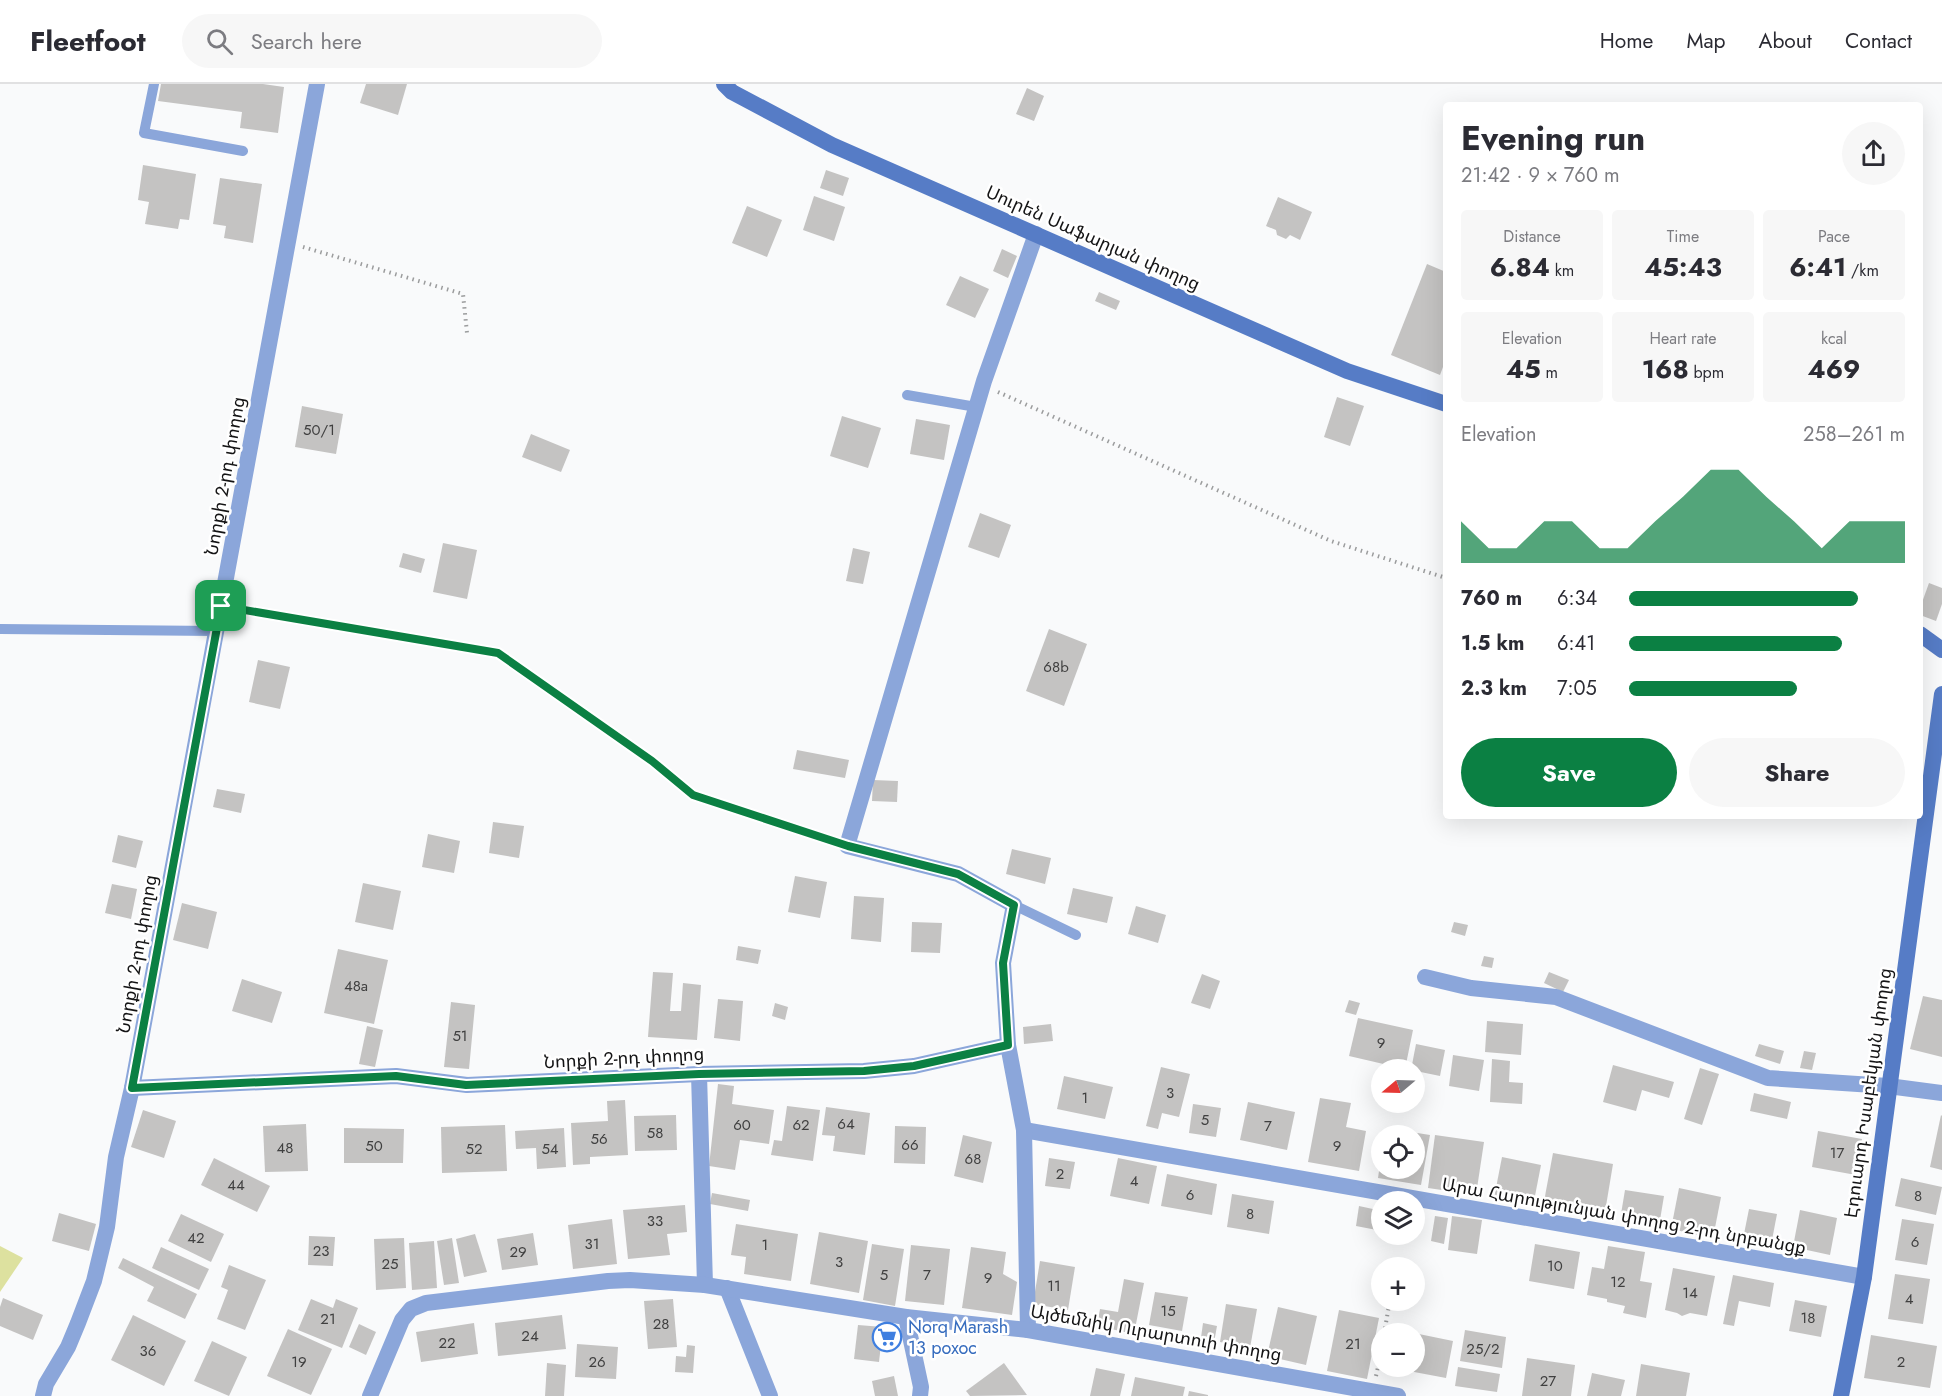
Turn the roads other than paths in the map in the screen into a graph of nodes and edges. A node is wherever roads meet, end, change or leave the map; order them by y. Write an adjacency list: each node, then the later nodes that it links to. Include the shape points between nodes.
1 (154, 84): 4 (lane, via 144,133)
2 (317, 84): 9 (street, Նորքի 2-րդ փողոց)
3 (725, 87): 5 (main road, Սուրեն Սաֆարյան փողոց, via 832,145)
4 (243, 152)
5 (1036, 234): 7 (main road, Սուրեն Սաֆարյան փողոց, via 1347,371); 8 (street)
6 (907, 395): 8 (lane)
7 (1443, 403)
8 (976, 407): 16 (street)
9 (221, 606): 11 (street, Նորքի 2-րդ փողոց); 16 (lane, via 498,653 652,761 693,795)
10 (0, 629): 11 (lane)
11 (216, 631): 23 (street, Նորքի 2-րդ փողոց)
12 (1923, 636): 13 (main road)
13 (1942, 650)
14 (1942, 694): 15 (main road)
15 (1936, 796): 22 (main road, Էդուարդ Իսաբեկյան փողոց)
16 (848, 846): 17 (street, via 958,874)
17 (1014, 905): 18 (lane); 20 (street, via 1003,963)
18 (1076, 935)
19 (1425, 977): 22 (street, via 1471,988 1556,997 1768,1078)
20 (1008, 1045): 21 (street, Նորքի 2-րդ փողոց, via 914,1066 864,1071); 25 (street)
21 (699, 1074): 23 (street, Նորքի 2-րդ փողոց, via 466,1085 396,1076); 27 (street)
22 (1888, 1086): 24 (street); 26 (main road, Էդուարդ Իսաբեկյան փողոց)
23 (132, 1088): 32 (street, Նորքի 2-րդ փողոց, via 94,1281 68,1347)
24 (1942, 1093)
25 (1024, 1130): 26 (street, Արա Հարությունյան փողոց 2-րդ նրբանցք); 30 (street)
26 (1864, 1277): 37 (main road, Էդուարդ Իսաբեկյան փողոց)
27 (705, 1285): 28 (street, Այծեմնիկ Ուրարտուի փողոց); 33 (street, Այծեմնիկ Ուրարտուի փողոց, via 619,1281 426,1303 411,1309 402,1320)
28 (727, 1288): 29 (street, Այծեմնիկ Ուրարտուի փողոց); 34 (street)
29 (906, 1317): 30 (street, Այծեմնիկ Ուրարտուի փողոց); 35 (street)
30 (1028, 1330): 31 (street, Այծեմնիկ Ուրարտուի փողոց)
31 (1373, 1394): 36 (street, Այծեմնիկ Ուրարտուի փողոց)
32 (42, 1396)
33 (370, 1396)
34 (770, 1396)
35 (920, 1396)
36 (1398, 1396)
37 (1841, 1396)

